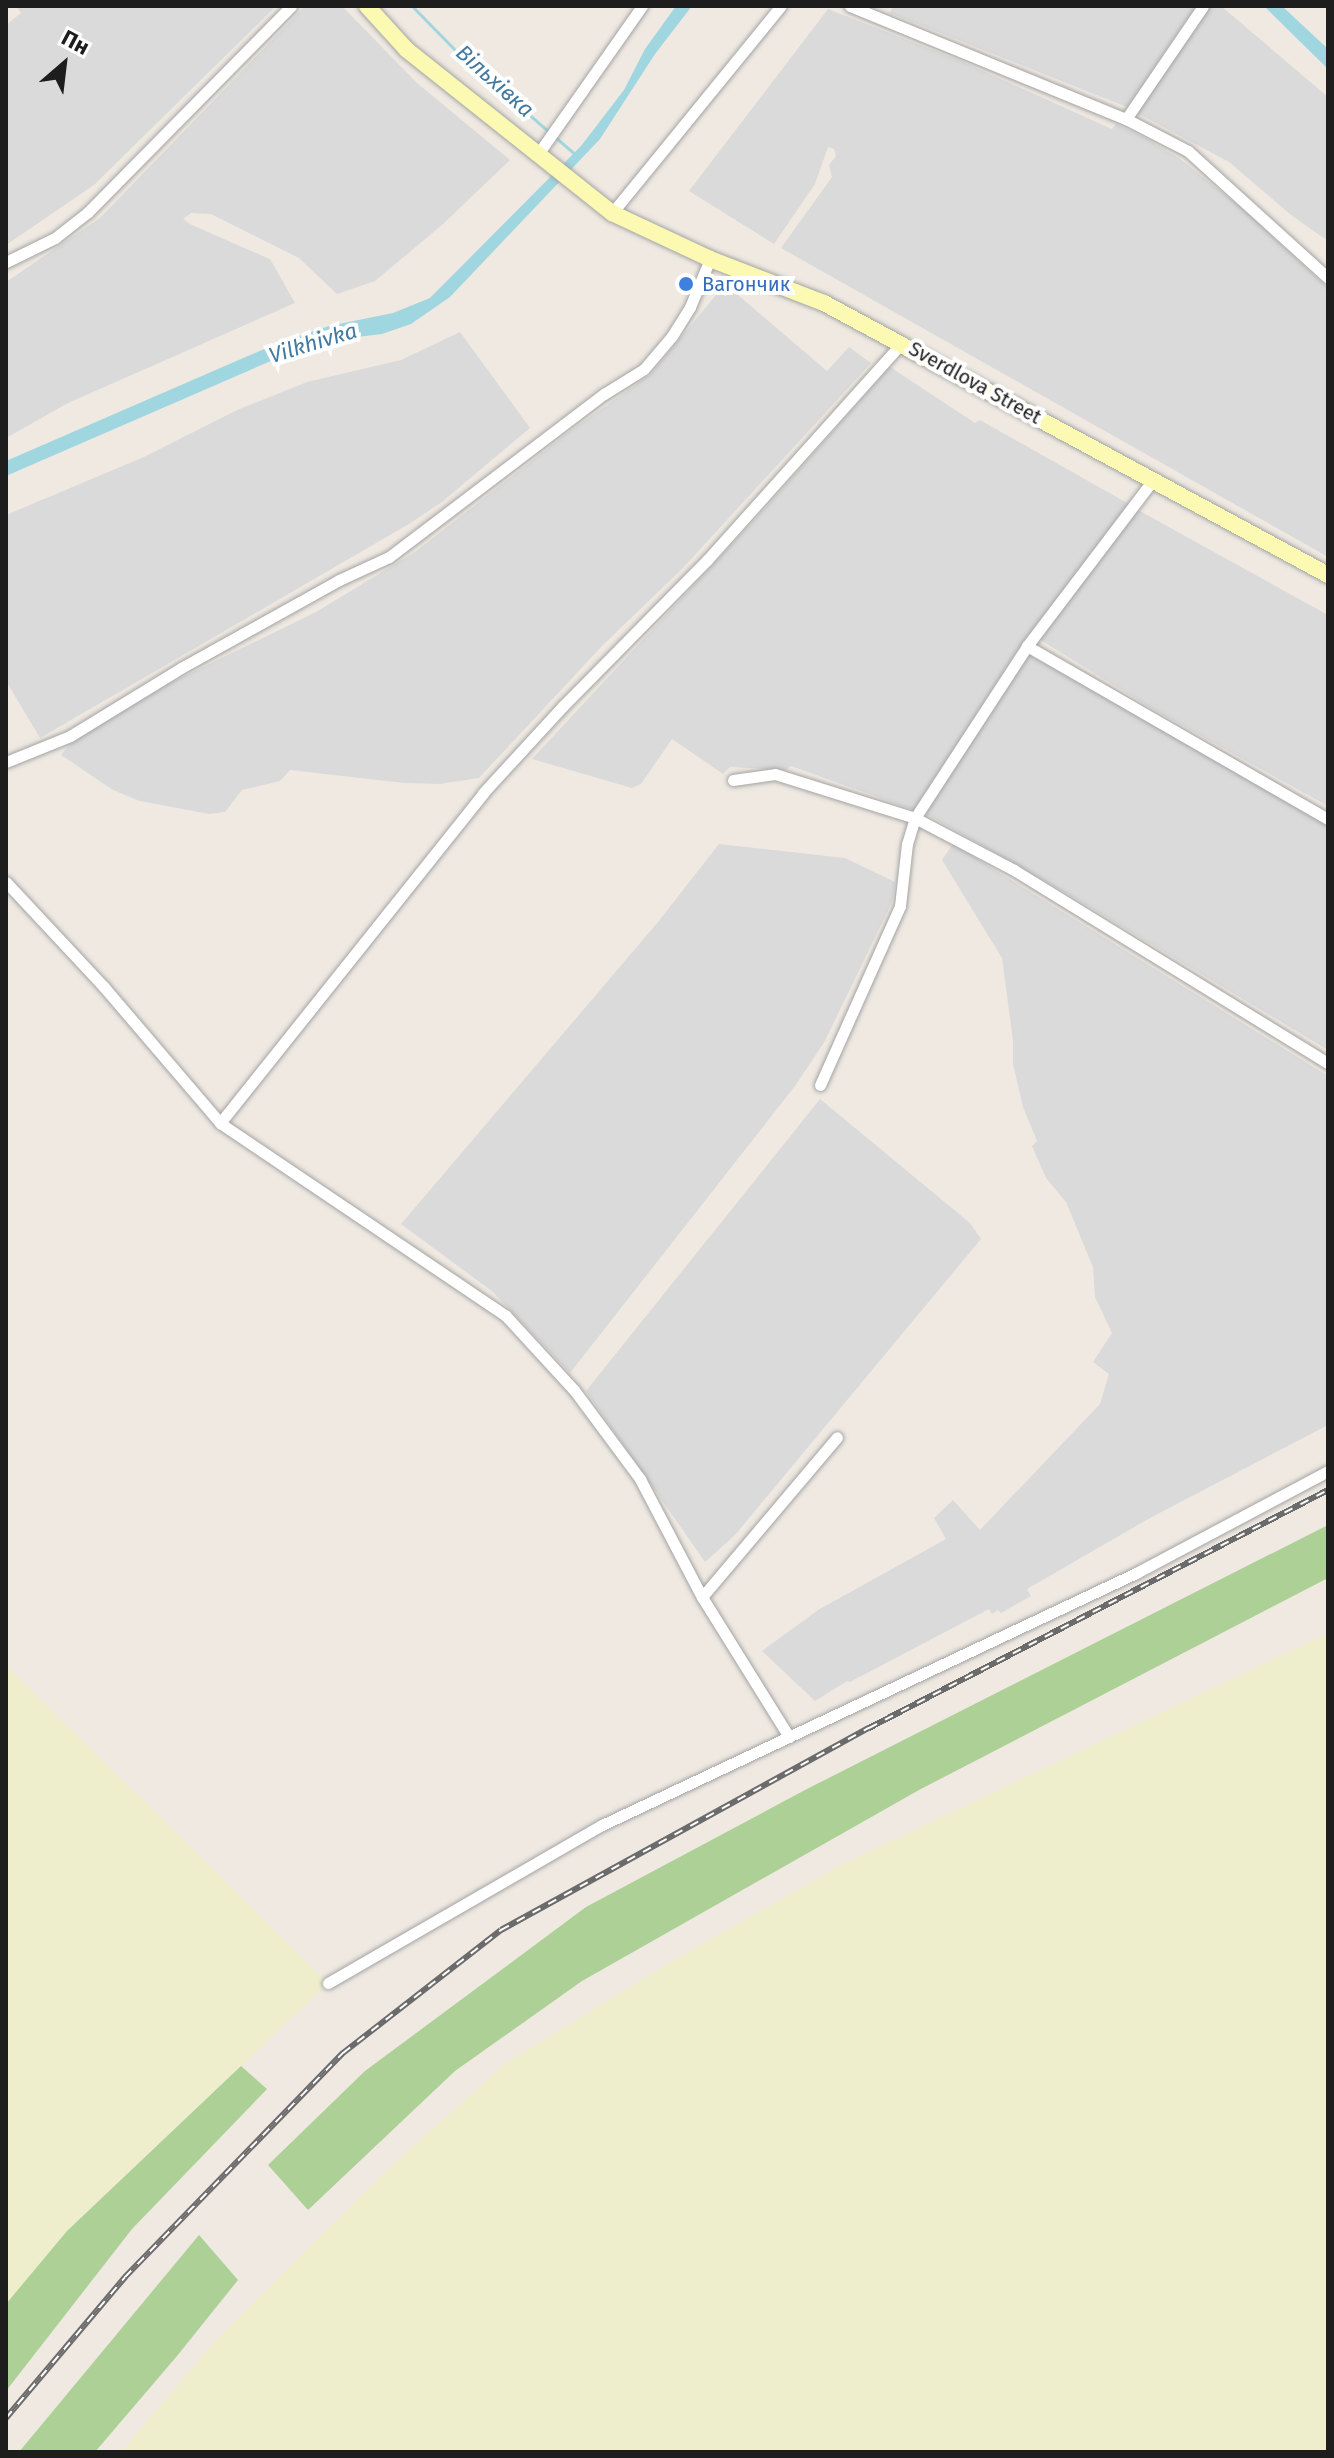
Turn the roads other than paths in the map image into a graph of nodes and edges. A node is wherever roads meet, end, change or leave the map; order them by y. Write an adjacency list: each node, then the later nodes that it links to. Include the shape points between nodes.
1 (291, 6): 11 (street, via 88,212 55,238)
2 (367, 6): 8 (street, Sverdlova Street, via 407,50)
3 (642, 6): 8 (street)
4 (781, 6): 9 (street)
5 (850, 6): 7 (street)
6 (1203, 6): 7 (street)
7 (1126, 119): 12 (street, via 1188,151)
8 (543, 158): 9 (street, Sverdlova Street)
9 (612, 213): 10 (street, Sverdlova Street)
10 (710, 259): 13 (street, Sverdlova Street, via 824,303); 17 (street, via 690,307 644,369 389,557 181,668 70,736)
11 (6, 262)
12 (1328, 278)
13 (902, 343): 14 (street, Sverdlova Street); 24 (street, via 707,560 483,793)
14 (1153, 480): 15 (street, Sverdlova Street); 16 (street)
15 (1328, 575)
16 (1027, 646): 19 (street); 20 (street)
17 (6, 762)
18 (733, 780): 19 (street, via 775,774)
19 (915, 818): 22 (street, via 1014,870); 23 (street, via 900,906)
20 (1328, 819)
21 (6, 882): 24 (street)
22 (1328, 1063)
23 (820, 1085)
24 (220, 1123): 27 (street, via 506,1316 574,1390 640,1479)
25 (837, 1437): 27 (street)
26 (1328, 1471): 28 (street, via 1136,1573)
27 (702, 1597): 28 (street)
28 (789, 1737): 29 (street, via 602,1825)
29 (328, 1983)

